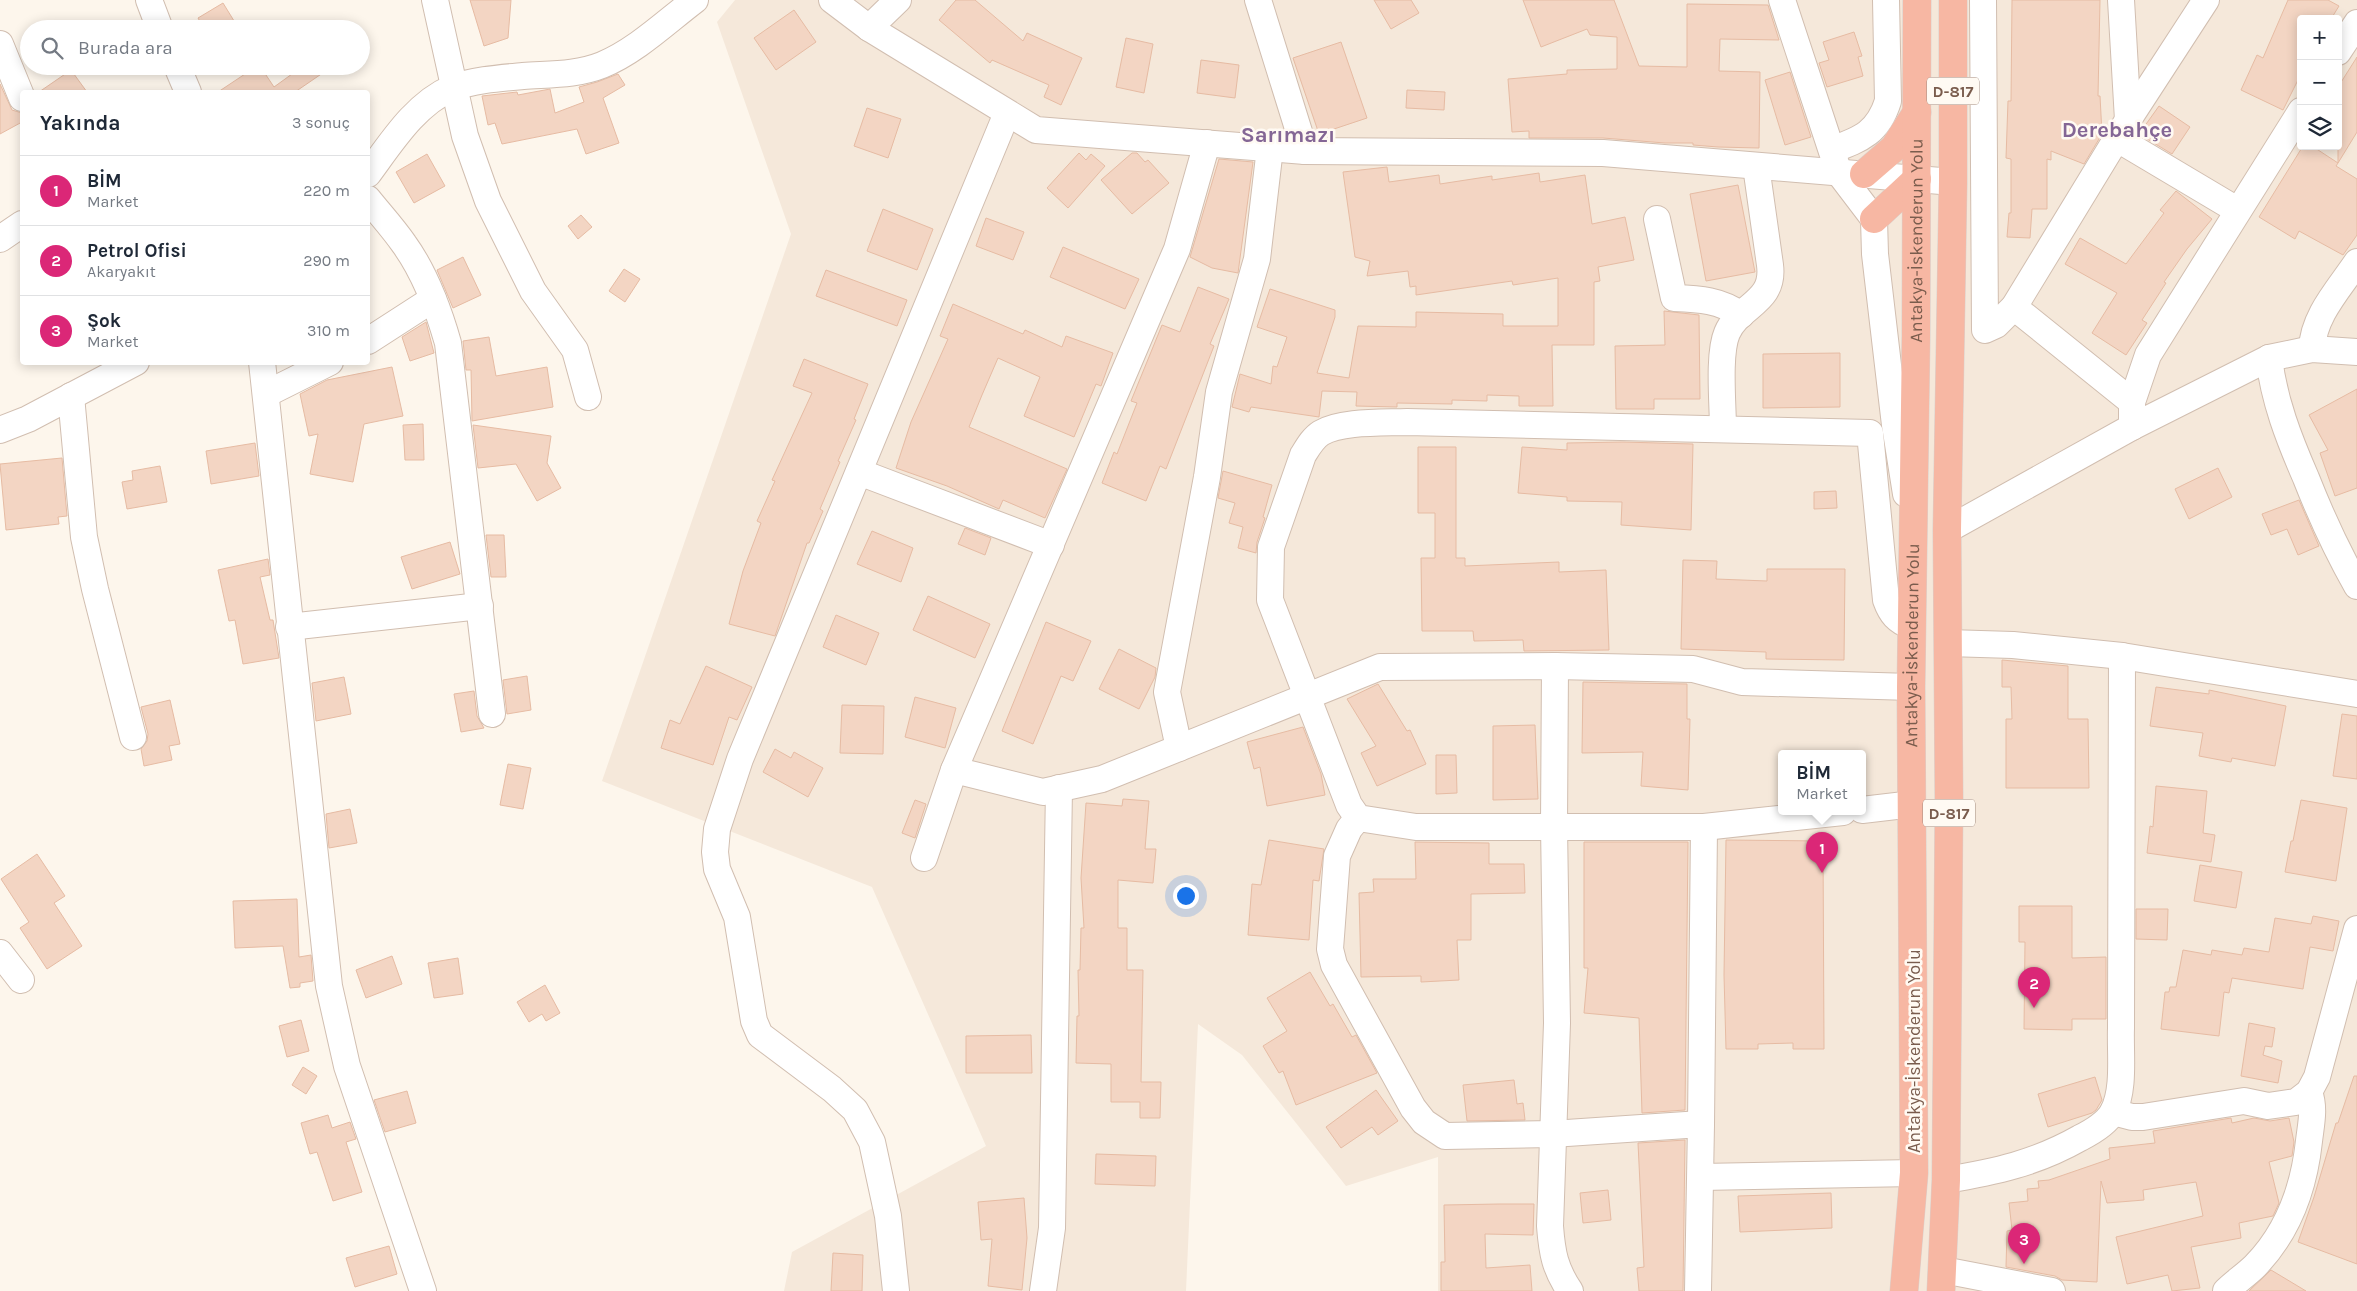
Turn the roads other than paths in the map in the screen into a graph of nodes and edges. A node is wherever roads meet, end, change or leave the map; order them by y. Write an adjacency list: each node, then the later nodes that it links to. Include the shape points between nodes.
1 (149, 0): 14 (street)
2 (435, 0): 20 (street)
3 (695, 0): 20 (street, via 622,55 602,65 580,72 520,76)
4 (832, 0): 16 (street)
5 (898, 0): 16 (street)
6 (1258, 0): 29 (street)
7 (1782, 0): 31 (street)
8 (1886, 0): 31 (street, via 1888,101 1884,112 1870,132 1860,139)
9 (1917, 0): 23 (highway, Antakya-İskenderun Yolu / D-817)
10 (1953, 0): 34 (highway, Antakya-İskenderun Yolu / D-817)
11 (1983, 0): 43 (street, via 1985,330 1996,325)
12 (2121, 0): 26 (street)
13 (2206, 0): 26 (street)
14 (157, 20)
15 (2357, 23): 18 (street)
16 (869, 28): 24 (street)
17 (0, 44): 22 (street)
18 (2342, 46)
19 (180, 75): 21 (street)
20 (453, 88): 32 (street, via 434,98 414,116); 54 (street, via 465,136 488,201 533,291 575,350)
21 (187, 90)
22 (20, 93)
23 (1917, 112): 31 (highway, via 1894,148); 33 (highway, Antakya-İskenderun Yolu / D-817)
24 (1007, 113): 27 (street, via 1036,130); 59 (street)
25 (2297, 117): 36 (street)
26 (2122, 129): 36 (street); 43 (street)
27 (1208, 143): 28 (street); 62 (street, via 1177,250)
28 (1270, 148): 29 (street); 75 (street, via 1257,259 1219,392 1207,478 1167,692)
29 (1305, 151): 30 (street, via 1603,154)
30 (1756, 166): 31 (street); 44 (street, via 1771,272 1764,293)
31 (1845, 166): 33 (street); 38 (street)
32 (370, 171)
33 (1917, 179): 34 (street); 38 (highway); 61 (highway, Antakya-İskenderun Yolu / D-817)
34 (1953, 182): 60 (highway, Antakya-İskenderun Yolu / D-817)
35 (370, 202): 42 (street, via 404,244)
36 (2237, 210): 55 (street, via 2148,355)
37 (1656, 219): 44 (street, via 1674,298 1711,301)
38 (1874, 219): 61 (street, via 1875,254 1895,425)
39 (20, 225): 40 (street)
40 (0, 239)
41 (2357, 262): 46 (street, via 2320,316 2314,328)
42 (434, 299): 45 (street); 64 (street, via 448,343)
43 (2014, 307): 55 (street)
44 (1741, 315): 57 (street, via 1727,332 1723,343)
45 (370, 341)
46 (2312, 349): 47 (street); 48 (street)
47 (2357, 352)
48 (2269, 358): 56 (street); 63 (street, via 2283,424 2333,543)
49 (128, 365): 53 (street)
50 (262, 365): 52 (street)
51 (324, 365): 52 (street)
52 (266, 394): 66 (street)
53 (71, 396): 58 (street); 74 (street, via 84,537)
54 (588, 396)
55 (2132, 402): 56 (street)
56 (2132, 427): 60 (street)
57 (1723, 429): 65 (street, via 1870,433 1886,600 1895,617); 72 (street, via 1407,422 1332,428 1320,434 1303,455 1271,547 1270,600)
58 (0, 430)
59 (859, 472): 62 (street); 97 (street, via 740,759 717,829 715,852 717,869 736,917 754,1022 760,1035 855,1110 872,1142 888,1216)
60 (1947, 530): 67 (highway, Antakya-İskenderun Yolu / D-817)
61 (1912, 532): 65 (highway, Antakya-İskenderun Yolu / D-817)
62 (1051, 545): 76 (street)
63 (2357, 586)
64 (480, 606): 66 (street); 73 (street)
65 (1911, 626): 70 (highway, Antakya-İskenderun Yolu / D-817)
66 (289, 628): 96 (street, via 336,1027)
67 (1948, 643): 68 (street, via 2013,645); 94 (highway, Antakya-İskenderun Yolu / D-817)
68 (2122, 656): 71 (street); 89 (street, via 2120,1088)
69 (1556, 666): 70 (street, via 1693,669 1742,682); 72 (street, via 1380,667); 82 (street)
70 (1911, 688): 78 (highway, Antakya-İskenderun Yolu / D-817)
71 (2357, 694)
72 (1307, 697): 75 (street); 81 (street, via 1349,805)
73 (492, 714)
74 (133, 737)
75 (1179, 748): 77 (street, via 1102,779)
76 (954, 770): 77 (street, via 1043,792); 84 (street)
77 (1059, 788): 98 (street, via 1052,1228)
78 (1913, 804): 79 (street); 92 (highway, Antakya-İskenderun Yolu / D-817)
79 (1866, 810)
80 (1815, 815): 83 (street)
81 (1358, 818): 82 (street, via 1416,827); 91 (street, via 1349,829 1337,856 1330,949 1334,965 1413,1108 1424,1122 1446,1136)
82 (1554, 826): 83 (street); 91 (street, via 1557,1023)
83 (1704, 827): 90 (street)
84 (924, 858)
85 (2357, 929): 88 (street, via 2320,1068)
86 (0, 952): 87 (street)
87 (21, 980)
88 (2309, 1092): 89 (street, via 2296,1102 2268,1106 2244,1101 2143,1117); 103 (street, via 2314,1103 2309,1145 2295,1205 2266,1254)
89 (2113, 1112): 94 (street, via 2102,1125 2045,1156 1998,1171)
90 (1702, 1124): 91 (street); 93 (street)
91 (1552, 1134): 99 (street, via 1552,1253)
92 (1914, 1173): 93 (street); 101 (highway, Antakya-İskenderun Yolu / D-817)
93 (1700, 1177): 100 (street)
94 (1946, 1180): 95 (highway, Antakya-İskenderun Yolu / D-817)
95 (1942, 1280): 102 (street)
96 (423, 1291)
97 (896, 1291)
98 (1043, 1291)
99 (1570, 1291)
100 (1698, 1291)
101 (1904, 1291)
102 (2052, 1291)
103 (2226, 1291)

